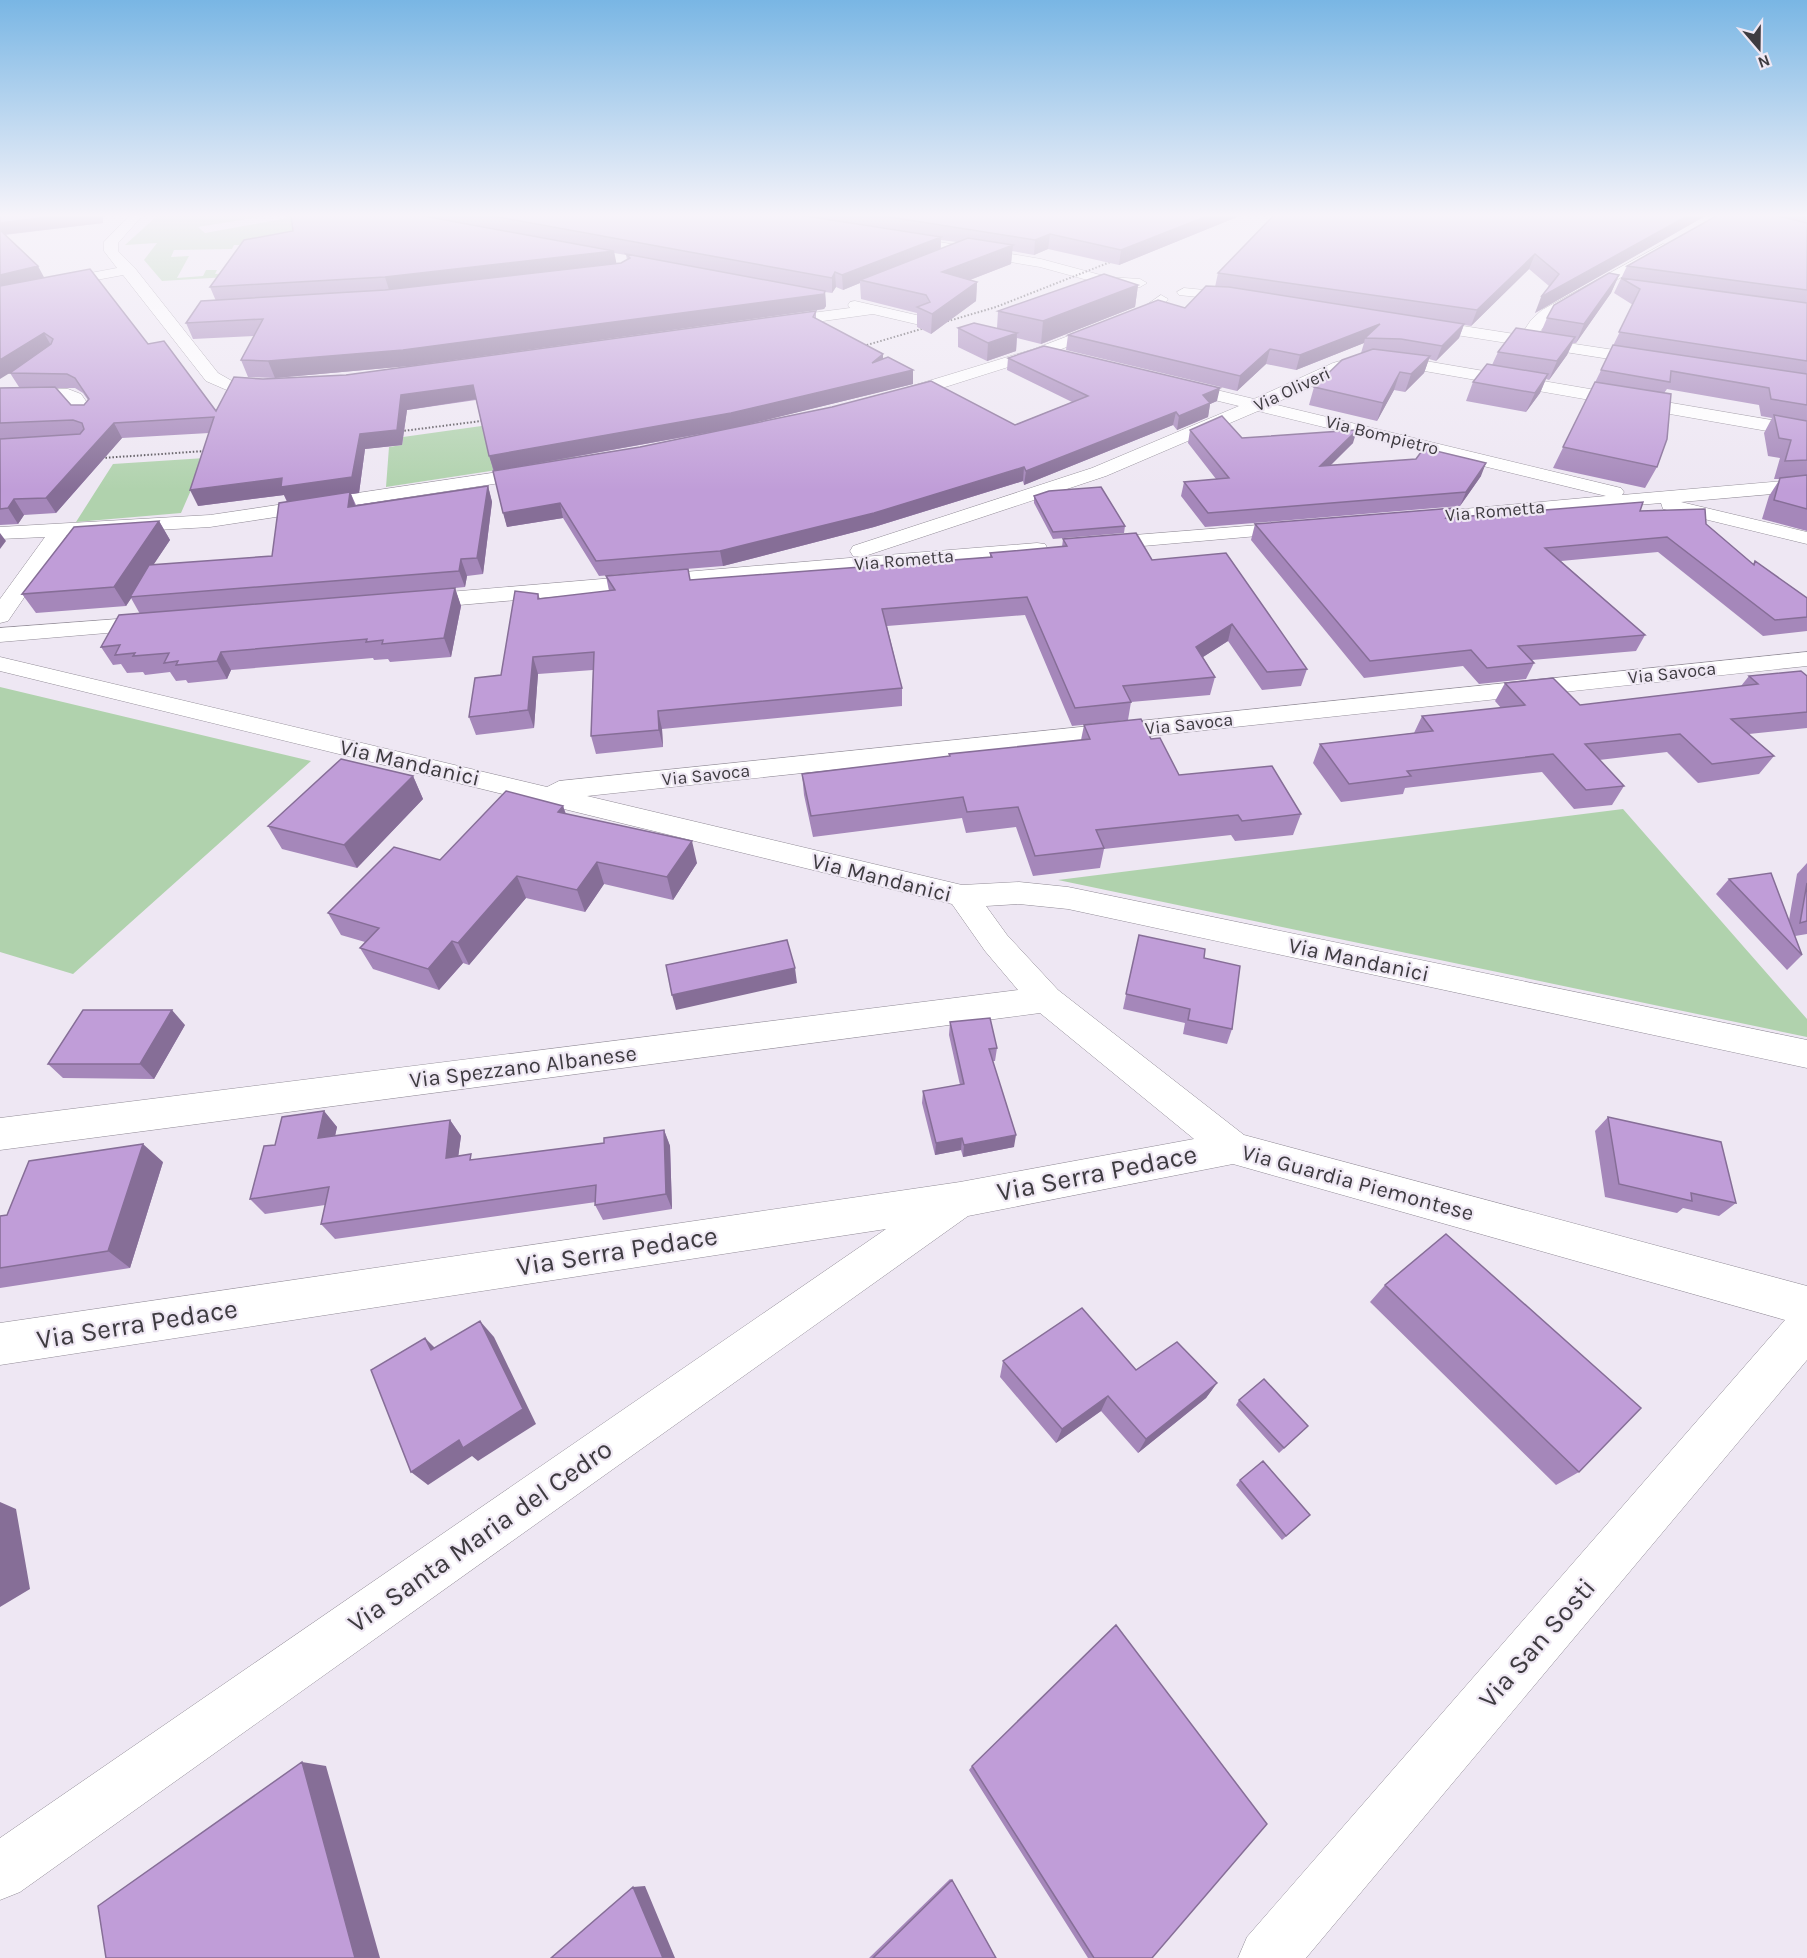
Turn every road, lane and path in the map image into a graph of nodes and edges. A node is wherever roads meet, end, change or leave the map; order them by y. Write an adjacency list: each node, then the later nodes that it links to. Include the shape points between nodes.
1 (163, 306): 16 (street, via 218,381 236,386)
2 (862, 306): 5 (street)
3 (1155, 306): 11 (street)
4 (1559, 306): 9 (street, via 1536,323)
5 (875, 309): 6 (street); 8 (street)
6 (920, 320)
7 (1401, 322): 9 (street)
8 (759, 325)
9 (1525, 341): 13 (street)
10 (1009, 344): 11 (street)
11 (1040, 352): 12 (street); 19 (street)
12 (1073, 360)
13 (1670, 363)
14 (17, 378): 17 (street)
15 (1160, 381): 20 (street, Via Bompietro)
16 (292, 384)
17 (0, 390)
18 (0, 395): 21 (street, via 68,394)
19 (873, 402)
20 (1258, 405): 22 (street, Via Oliveri, via 1344,365 1381,359); 25 (street, Via Bompietro); 31 (street, Via Oliveri, via 1066,484)
21 (86, 414)
22 (1807, 432)
23 (562, 468): 28 (street, via 221,519)
24 (1807, 485): 25 (street, Via Rometta)
25 (1642, 499): 26 (street, Via Rometta); 30 (street, Via Bompietro)
26 (1381, 520)
27 (1322, 525): 31 (street, Via Rometta)
28 (60, 530): 29 (street); 33 (street)
29 (0, 533)
30 (1807, 538)
31 (798, 569): 32 (street, Via Rometta)
32 (388, 604)
33 (0, 616)
34 (176, 621): 35 (street)
35 (0, 635)
36 (1807, 659): 38 (street, Via Savoca)
37 (0, 664): 38 (street, Via Mandanici)
38 (535, 792): 39 (street, Via Mandanici)
39 (962, 896): 40 (street, Via Guardia Piemontese, via 996,943); 41 (street, Via Mandanici, via 1019,893 1076,900)
40 (1046, 999): 42 (street, Via Spezzano Albanese); 43 (street, Via Guardia Piemontese)
41 (1807, 1054)
42 (0, 1134)
43 (1233, 1148): 44 (street, Via Serra Pedace); 45 (street, Via Guardia Piemontese)
44 (960, 1200): 47 (street, Via Serra Pedace); 48 (street, Via Santa Maria del Cedro)
45 (1807, 1306)
46 (1807, 1327): 49 (street, Via San Sosti)
47 (0, 1344)
48 (0, 1872)
49 (1268, 1958)

